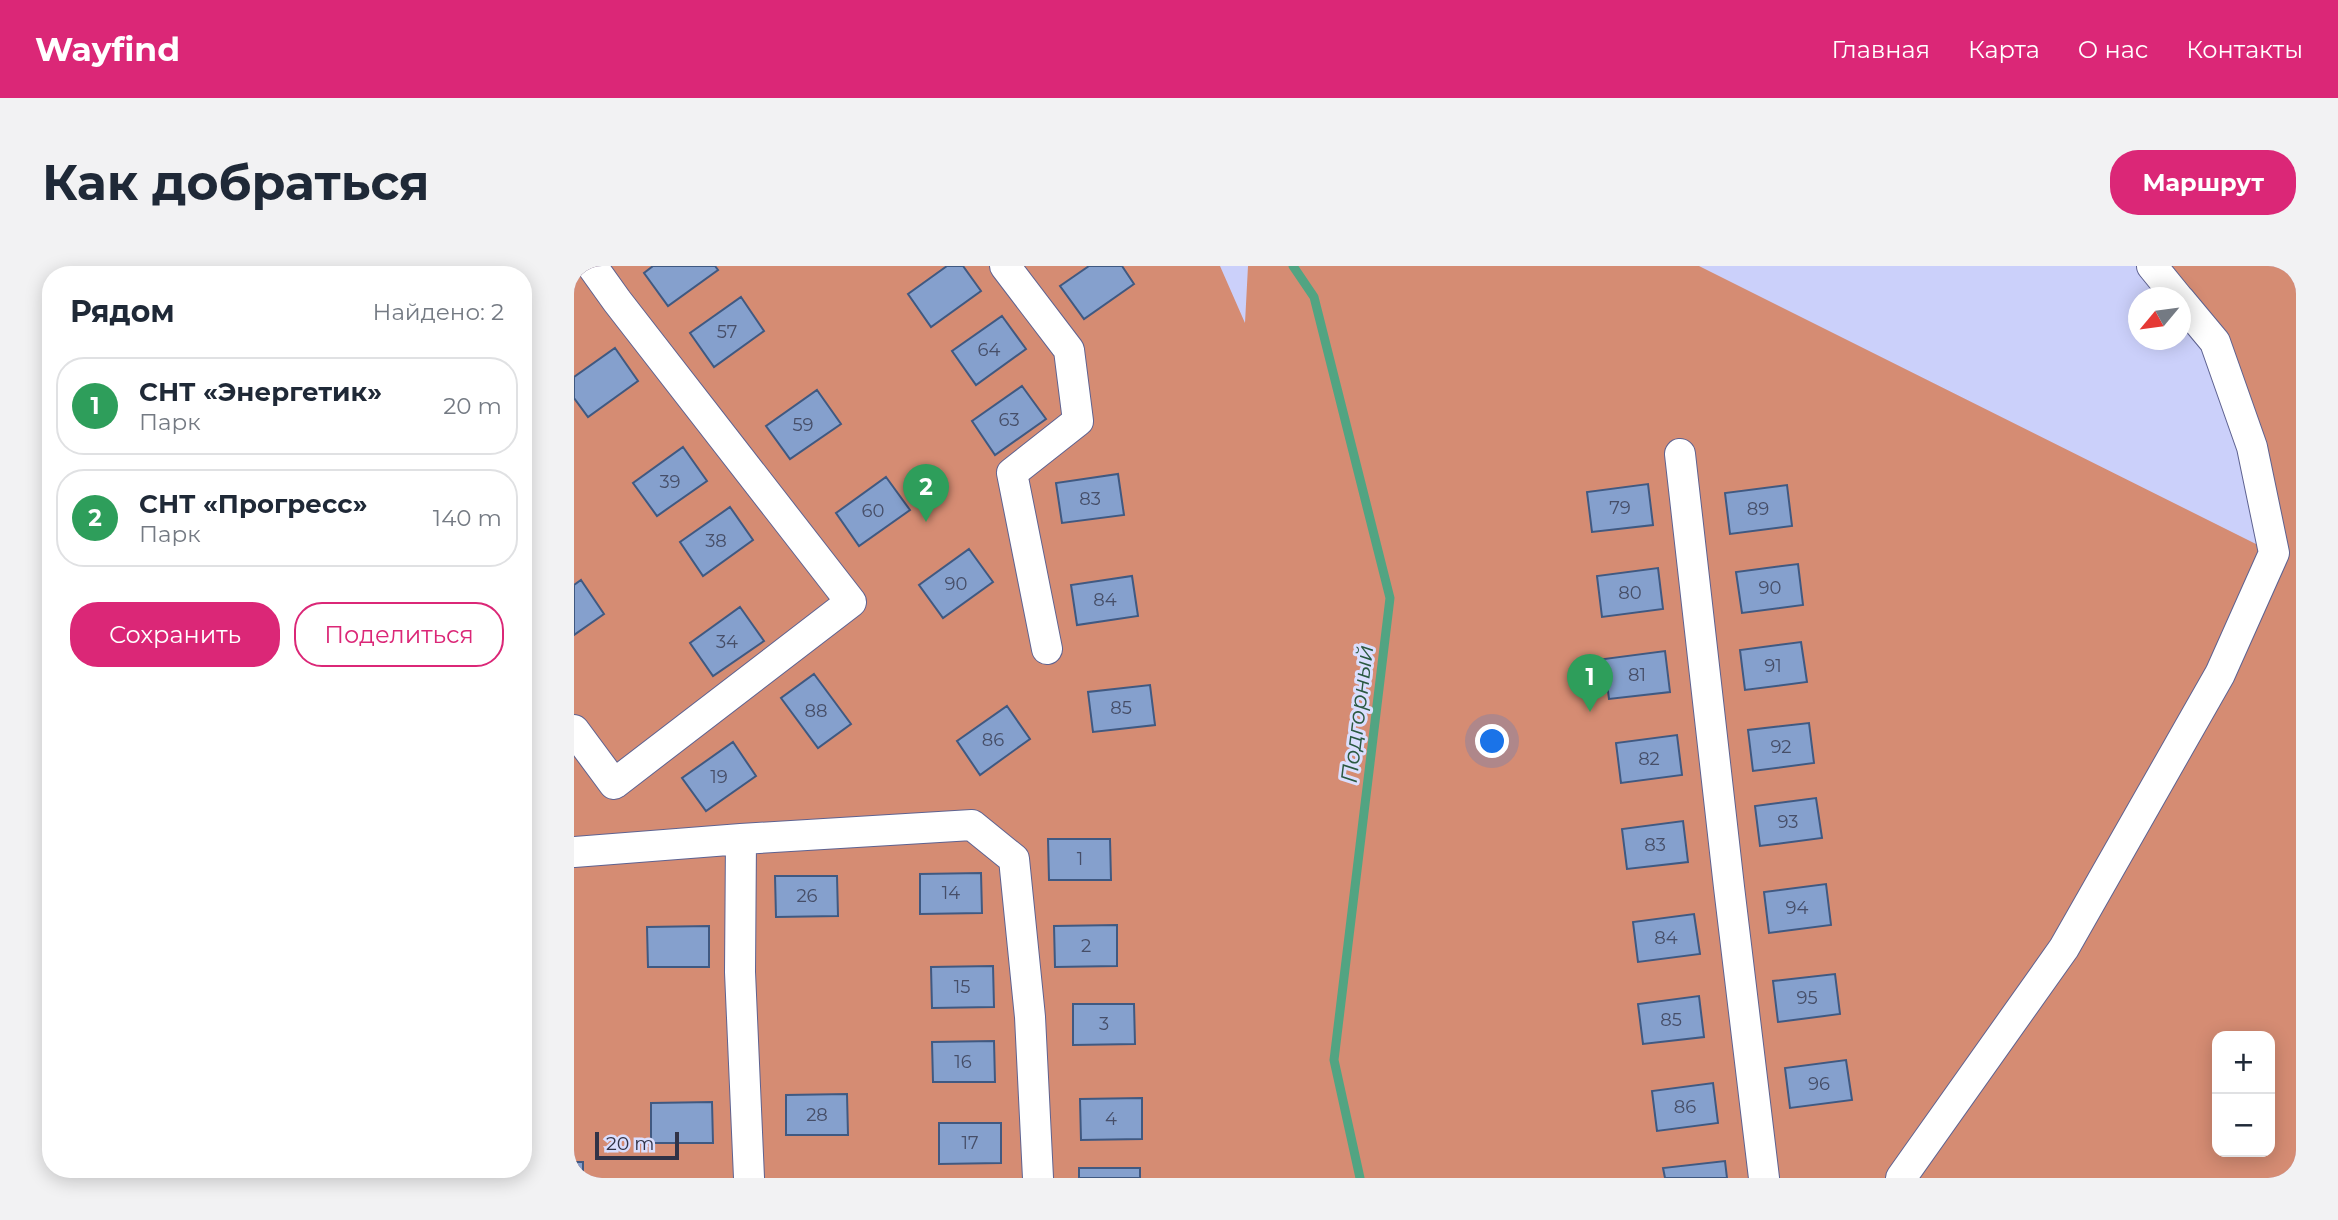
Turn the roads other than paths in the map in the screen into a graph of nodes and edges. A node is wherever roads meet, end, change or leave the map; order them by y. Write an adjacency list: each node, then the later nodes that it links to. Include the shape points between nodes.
1 (592, 266): 8 (street, via 851,602 614,784)
2 (1005, 266): 7 (street, via 1069,350 1078,421 1012,473)
3 (2152, 266): 4 (street)
4 (2169, 287)
5 (2191, 313): 14 (street, via 2215,342 2252,447 2274,553 2220,674 2064,948)
6 (1680, 454): 13 (street)
7 (1047, 649)
8 (574, 730)
9 (741, 839): 10 (street); 11 (street, via 740,972); 12 (street, via 972,825 1014,859 1030,1017)
10 (574, 852)
11 (749, 1178)
12 (1038, 1178)
13 (1764, 1178)
14 (1901, 1178)

